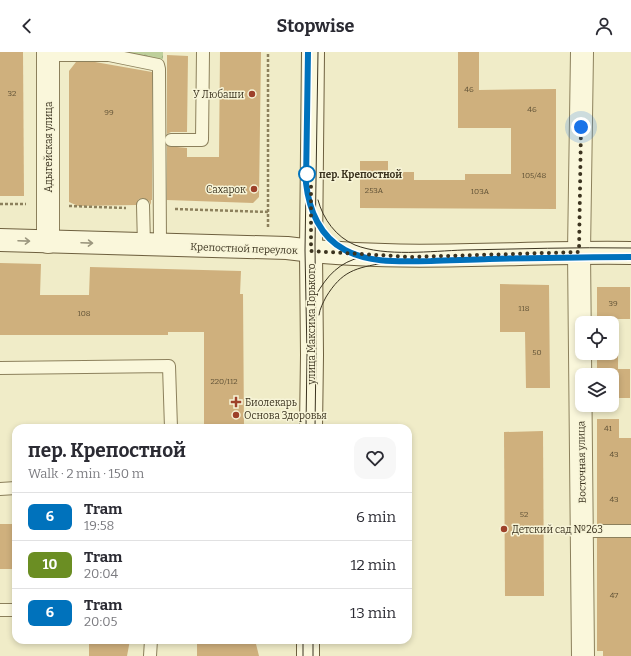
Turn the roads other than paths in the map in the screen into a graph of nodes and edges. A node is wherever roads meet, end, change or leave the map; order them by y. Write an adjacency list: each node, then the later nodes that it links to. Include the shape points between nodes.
1 (203, 52): 5 (lane, via 202,140)
2 (313, 52): 10 (street, улица Максима Горького)
3 (582, 52): 11 (street, Восточная улица)
4 (48, 54): 8 (street, Адыгейская улица); 9 (lane, via 109,55 158,65)
5 (171, 140)
6 (143, 205): 9 (lane)
7 (0, 240): 8 (street, Крепостной переулок, one-way to 8)
8 (48, 242): 9 (street, Крепостной переулок, one-way to 9)
9 (152, 245): 10 (street, Крепостной переулок, via 268,247)
10 (311, 251): 11 (street, Крепостной переулок, via 411,257); 15 (street, улица Максима Горького)
11 (579, 252): 12 (street, Крепостной переулок); 18 (street, Восточная улица)
12 (631, 253)
13 (0, 368): 14 (lane, via 169,366)
14 (171, 424)
15 (311, 424)
16 (12, 488): 17 (lane)
17 (0, 489)
18 (582, 531): 19 (lane); 26 (street, Восточная улица)
19 (631, 531)
20 (0, 610): 21 (lane)
21 (12, 610)
22 (151, 644): 24 (lane)
23 (308, 644): 25 (street)
24 (150, 656)
25 (308, 656)
26 (583, 656)

